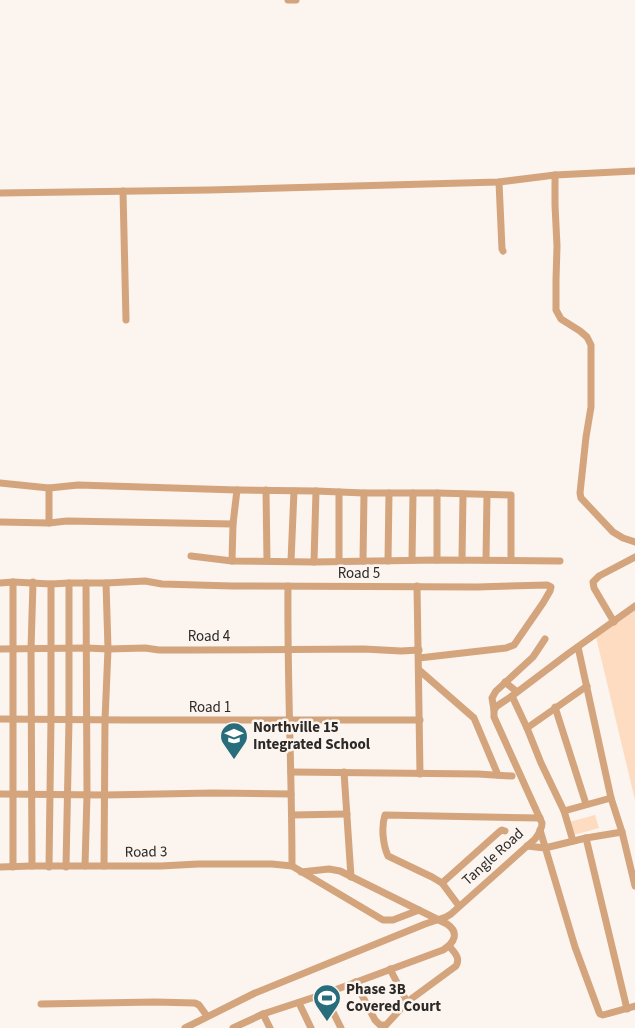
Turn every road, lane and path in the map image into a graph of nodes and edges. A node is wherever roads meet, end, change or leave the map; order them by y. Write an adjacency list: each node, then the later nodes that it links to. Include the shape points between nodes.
1 (288, 0): 2 (street)
2 (296, 0)
3 (635, 171): 4 (street)
4 (555, 175): 5 (street); 26 (street, via 556,310 565,323 587,337 591,345 591,407 581,498 613,532)
5 (499, 182): 6 (street); 8 (street)
6 (123, 191): 7 (street); 9 (street)
7 (0, 193)
8 (503, 251)
9 (126, 320)
10 (0, 484): 11 (street)
11 (50, 488): 12 (street, via 78,485); 24 (street)
12 (237, 490): 13 (street); 25 (street)
13 (266, 490): 14 (street); 35 (street)
14 (294, 491): 15 (street); 36 (street)
15 (316, 491): 16 (street); 40 (street)
16 (339, 492): 17 (street); 41 (street)
17 (364, 493): 18 (street); 37 (street)
18 (389, 493): 19 (street); 38 (street)
19 (413, 493): 20 (street); 29 (street)
20 (437, 493): 21 (street); 30 (street)
21 (463, 494): 22 (street); 31 (street)
22 (488, 495): 32 (street); 33 (street, via 511,495)
23 (0, 522): 24 (street)
24 (49, 523): 25 (street)
25 (233, 524): 34 (street)
26 (635, 542)
27 (191, 556): 34 (street)
28 (635, 557): 52 (street, via 593,582)
29 (412, 560): 30 (street); 38 (street)
30 (438, 560): 31 (street)
31 (462, 560): 32 (street)
32 (486, 560): 33 (street)
33 (511, 560): 39 (street)
34 (232, 561): 35 (street)
35 (267, 561): 36 (street)
36 (291, 561): 40 (street)
37 (363, 561): 38 (street); 41 (street)
38 (388, 561)
39 (560, 561)
40 (314, 562): 41 (street)
41 (339, 562)
42 (13, 582): 43 (street, Road 5); 44 (street, Road 5); 58 (street)
43 (33, 582): 48 (street, Road 5); 59 (street)
44 (0, 583)
45 (69, 583): 46 (street, Road 5); 48 (street, Road 5); 55 (street)
46 (86, 583): 47 (street, Road 5); 56 (street)
47 (106, 583): 49 (street, Road 5, via 145,581 195,586); 61 (street)
48 (50, 584): 60 (street)
49 (288, 586): 50 (street, Road 5); 62 (street)
50 (417, 586): 63 (street); 64 (street, Road 5, via 547,585 552,588 514,645)
51 (635, 606): 52 (street)
52 (614, 622): 54 (street)
53 (545, 639): 66 (street, via 533,657)
54 (578, 647): 67 (street); 68 (street)
55 (69, 648): 56 (street, Road 4); 60 (street, Road 4); 75 (street)
56 (87, 648): 61 (street, Road 4); 76 (street)
57 (0, 649): 58 (street, Road 4)
58 (13, 649): 59 (street, Road 4); 72 (street)
59 (31, 649): 60 (street, Road 4); 73 (street)
60 (50, 649): 74 (street)
61 (108, 649): 62 (street, Road 4); 77 (street)
62 (287, 650): 63 (street, Road 4); 79 (street)
63 (419, 650): 64 (street)
64 (419, 658): 65 (street)
65 (419, 670): 78 (street); 84 (street, via 474,718)
66 (505, 682): 68 (street); 70 (street, via 493,694)
67 (587, 686): 69 (street); 94 (street)
68 (515, 694): 70 (street); 80 (street)
69 (555, 707): 80 (street); 95 (street)
70 (494, 710): 99 (street, Tangle Road)
71 (0, 719): 72 (street, Road 1)
72 (14, 719): 73 (street, Road 1); 87 (street)
73 (32, 719): 74 (street, Road 1); 89 (street)
74 (51, 720): 75 (street, Road 1); 90 (street)
75 (69, 720): 76 (street, Road 1); 91 (street)
76 (86, 720): 77 (street, Road 1); 92 (street)
77 (105, 720): 79 (street, Road 1); 93 (street)
78 (420, 720): 79 (street, Road 1); 83 (street)
79 (289, 721): 81 (street)
80 (527, 728): 96 (street)
81 (291, 772): 82 (street); 88 (street)
82 (344, 772): 83 (street); 97 (street)
83 (420, 774): 84 (street)
84 (498, 775): 85 (street)
85 (512, 776)
86 (0, 794): 87 (street)
87 (14, 794): 89 (street); 112 (street)
88 (291, 794): 93 (street); 98 (street)
89 (32, 795): 90 (street); 107 (street)
90 (50, 795): 91 (street); 113 (street)
91 (67, 795): 92 (street); 114 (street)
92 (87, 795): 93 (street); 108 (street)
93 (105, 796): 109 (street)
94 (610, 798): 95 (street); 102 (street)
95 (586, 804): 96 (street)
96 (564, 811): 104 (street)
97 (347, 814): 98 (street); 116 (street)
98 (292, 815): 110 (street)
99 (540, 818): 100 (street, Tangle Road); 117 (street, via 385,815 383,826 388,856)
100 (540, 830): 105 (street, Tangle Road); 106 (street)
101 (505, 831): 117 (street, via 499,832)
102 (622, 832): 103 (street); 118 (street)
103 (586, 838): 104 (street); 130 (street)
104 (573, 841): 106 (street)
105 (527, 846): 106 (street); 119 (street, Tangle Road)
106 (545, 848): 130 (street, via 575,947 600,1014)
107 (32, 866): 112 (street, Road 3); 113 (street, Road 3)
108 (85, 866): 109 (street, Road 3); 114 (street, Road 3)
109 (104, 866): 110 (street, Road 3, via 235,863)
110 (292, 866): 115 (street)
111 (0, 867): 112 (street, Road 3)
112 (14, 867)
113 (49, 867): 114 (street, Road 3)
114 (66, 867)
115 (301, 872): 116 (street, via 329,869); 120 (street, via 383,920 393,920)
116 (351, 877): 120 (street)
117 (442, 883): 119 (street)
118 (635, 886)
119 (459, 906): 121 (street, Tangle Road)
120 (419, 910): 121 (street)
121 (438, 920): 122 (street, via 454,930 454,939); 132 (street, Tangle Road, via 255,993)
122 (449, 946): 123 (street); 126 (street, via 457,956 457,965)
123 (390, 969): 124 (street); 126 (street)
124 (355, 982): 125 (street); 126 (street, via 375,1020 382,1026 386,1026)
125 (324, 994): 127 (street); 137 (street)
126 (406, 1002)
127 (299, 1003): 131 (street); 136 (street)
128 (41, 1004): 132 (street, via 195,1003)
129 (635, 1006): 130 (street)
130 (626, 1008)
131 (263, 1014): 134 (street); 135 (street)
132 (207, 1016): 133 (street, Tangle Road)
133 (185, 1028)
134 (233, 1028)
135 (270, 1028)
136 (310, 1028)
137 (341, 1028)

